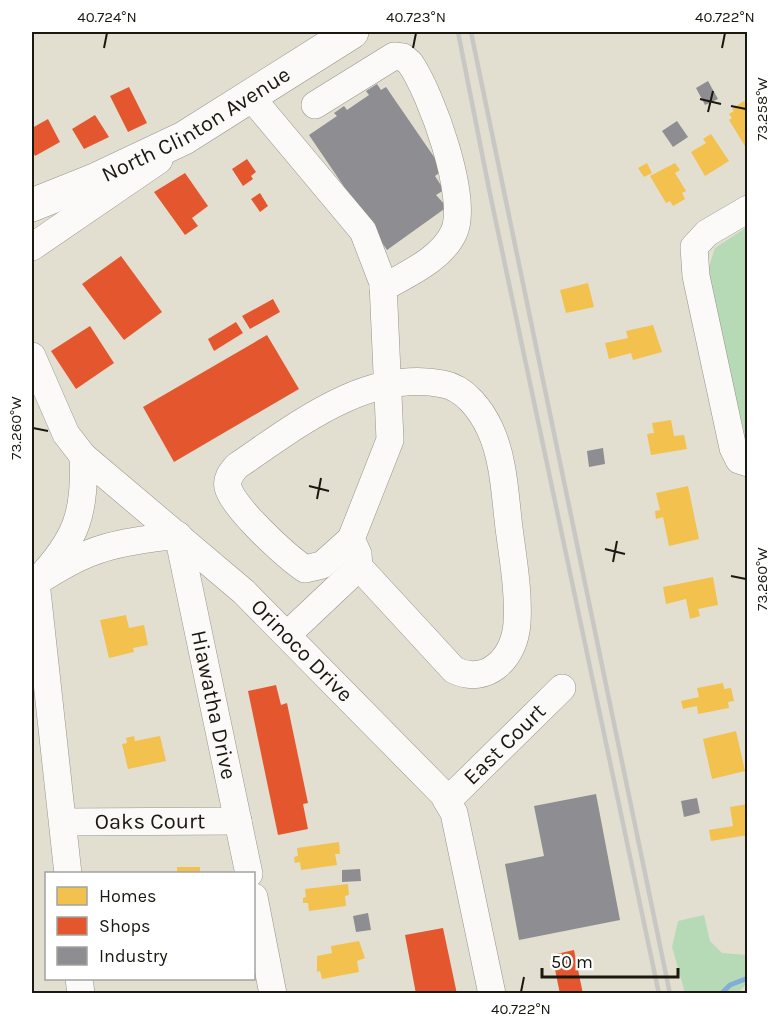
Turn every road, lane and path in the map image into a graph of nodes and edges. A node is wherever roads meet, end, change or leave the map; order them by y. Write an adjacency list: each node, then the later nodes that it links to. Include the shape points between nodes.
1 (352, 32): 2 (main road, North Clinton Avenue)
2 (250, 96): 4 (main road, North Clinton Avenue); 8 (street, via 363,231)
3 (315, 105): 8 (street, via 394,56 410,63 437,113 459,214 454,233 432,259)
4 (181, 139): 5 (main road, North Clinton Avenue); 7 (street, via 151,168)
5 (32, 205)
6 (747, 209): 12 (street, via 706,233 694,247 696,276 733,448 739,460)
7 (32, 247)
8 (383, 288): 10 (street)
9 (32, 356): 11 (street, Orinoco Drive, via 66,434)
10 (389, 383): 14 (street, via 390,440); 14 (street, via 321,409 237,466 227,485 234,503 305,569 322,565); 15 (street, via 444,384 465,393 490,429 501,467 514,574 517,625 508,653 484,675 467,676 454,670)
11 (83, 456): 13 (street, Orinoco Drive); 16 (street, via 85,489 79,519 70,541)
12 (747, 463)
13 (178, 535): 16 (street, via 92,552); 17 (street, Orinoco Drive); 20 (street, Hiawatha Drive)
14 (351, 539): 15 (street)
15 (359, 567): 17 (street)
16 (34, 583): 21 (street)
17 (287, 635): 19 (street, Orinoco Drive, via 429,778)
18 (562, 688): 19 (street, East Court)
19 (447, 801): 26 (street, Orinoco Drive, via 454,813)
20 (238, 821): 21 (street, Oaks Court); 23 (street, Hiawatha Drive)
21 (63, 822): 22 (street)
22 (69, 872)
23 (249, 872)
24 (255, 902): 25 (street)
25 (273, 993)
26 (492, 993)

